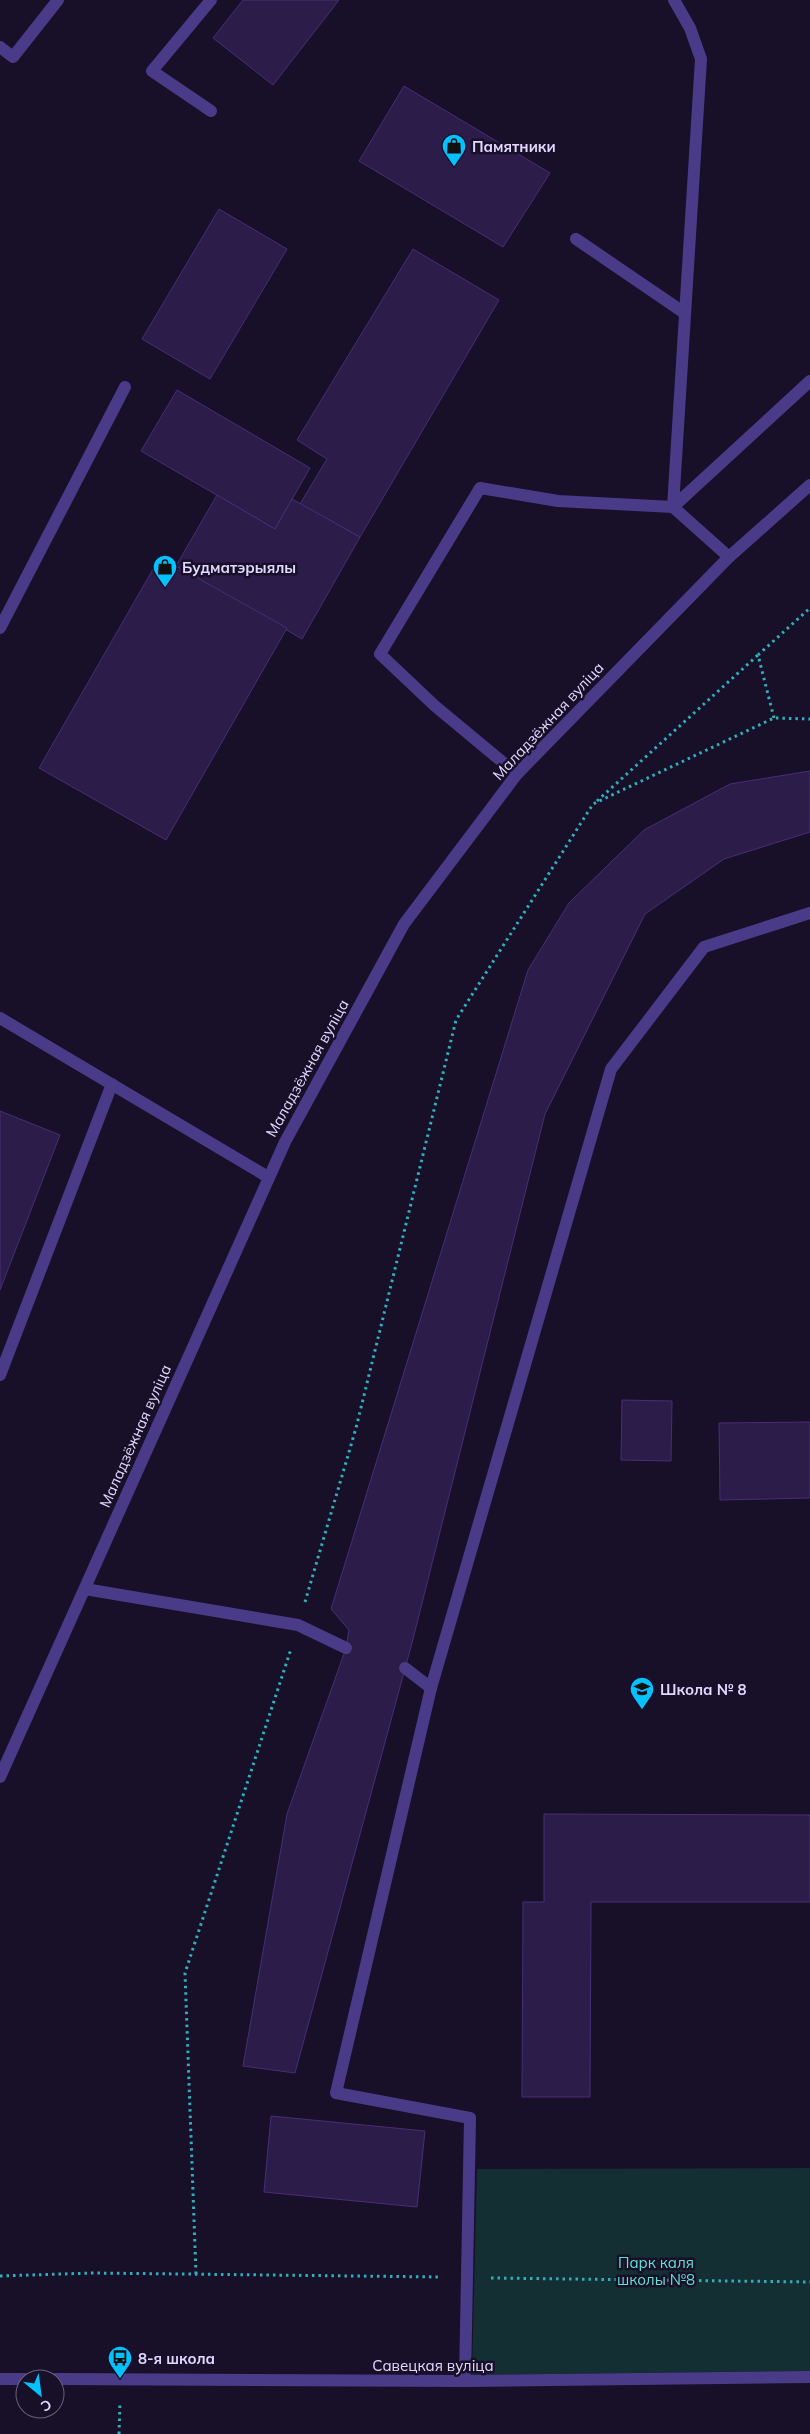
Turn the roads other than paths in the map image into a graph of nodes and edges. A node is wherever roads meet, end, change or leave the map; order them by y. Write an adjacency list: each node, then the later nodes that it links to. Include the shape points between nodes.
1 (58, 0): 4 (street, via 13,57)
2 (211, 0): 5 (street, via 152,71)
3 (674, 0): 7 (street, via 690,28 701,59)
4 (0, 47)
5 (211, 111)
6 (576, 238): 7 (street)
7 (683, 312): 11 (street)
8 (810, 381): 11 (street)
9 (125, 387): 13 (street)
10 (810, 485): 12 (street, Маладзёжная вуліца)
11 (673, 507): 12 (street); 14 (street, via 558,501 480,488 380,654 435,706)
12 (729, 557): 14 (street, Маладзёжная вуліца)
13 (0, 628)
14 (517, 774): 18 (street, Маладзёжная вуліца, via 404,924)
15 (810, 914): 23 (street, via 704,947 611,1069)
16 (0, 1018): 17 (street)
17 (112, 1084): 18 (street); 19 (street)
18 (268, 1177): 20 (street, Маладзёжная вуліца)
19 (0, 1375)
20 (85, 1589): 21 (street, via 298,1625); 24 (street, Маладзёжная вуліца)
21 (346, 1648)
22 (405, 1668): 23 (street)
23 (431, 1688): 29 (street, via 336,2093 470,2118)
24 (0, 1778)
25 (810, 2377): 29 (street, Савецкая вуліца)
26 (0, 2379): 27 (street)
27 (15, 2379)
28 (65, 2379): 29 (street, Савецкая вуліца)
29 (465, 2382)

